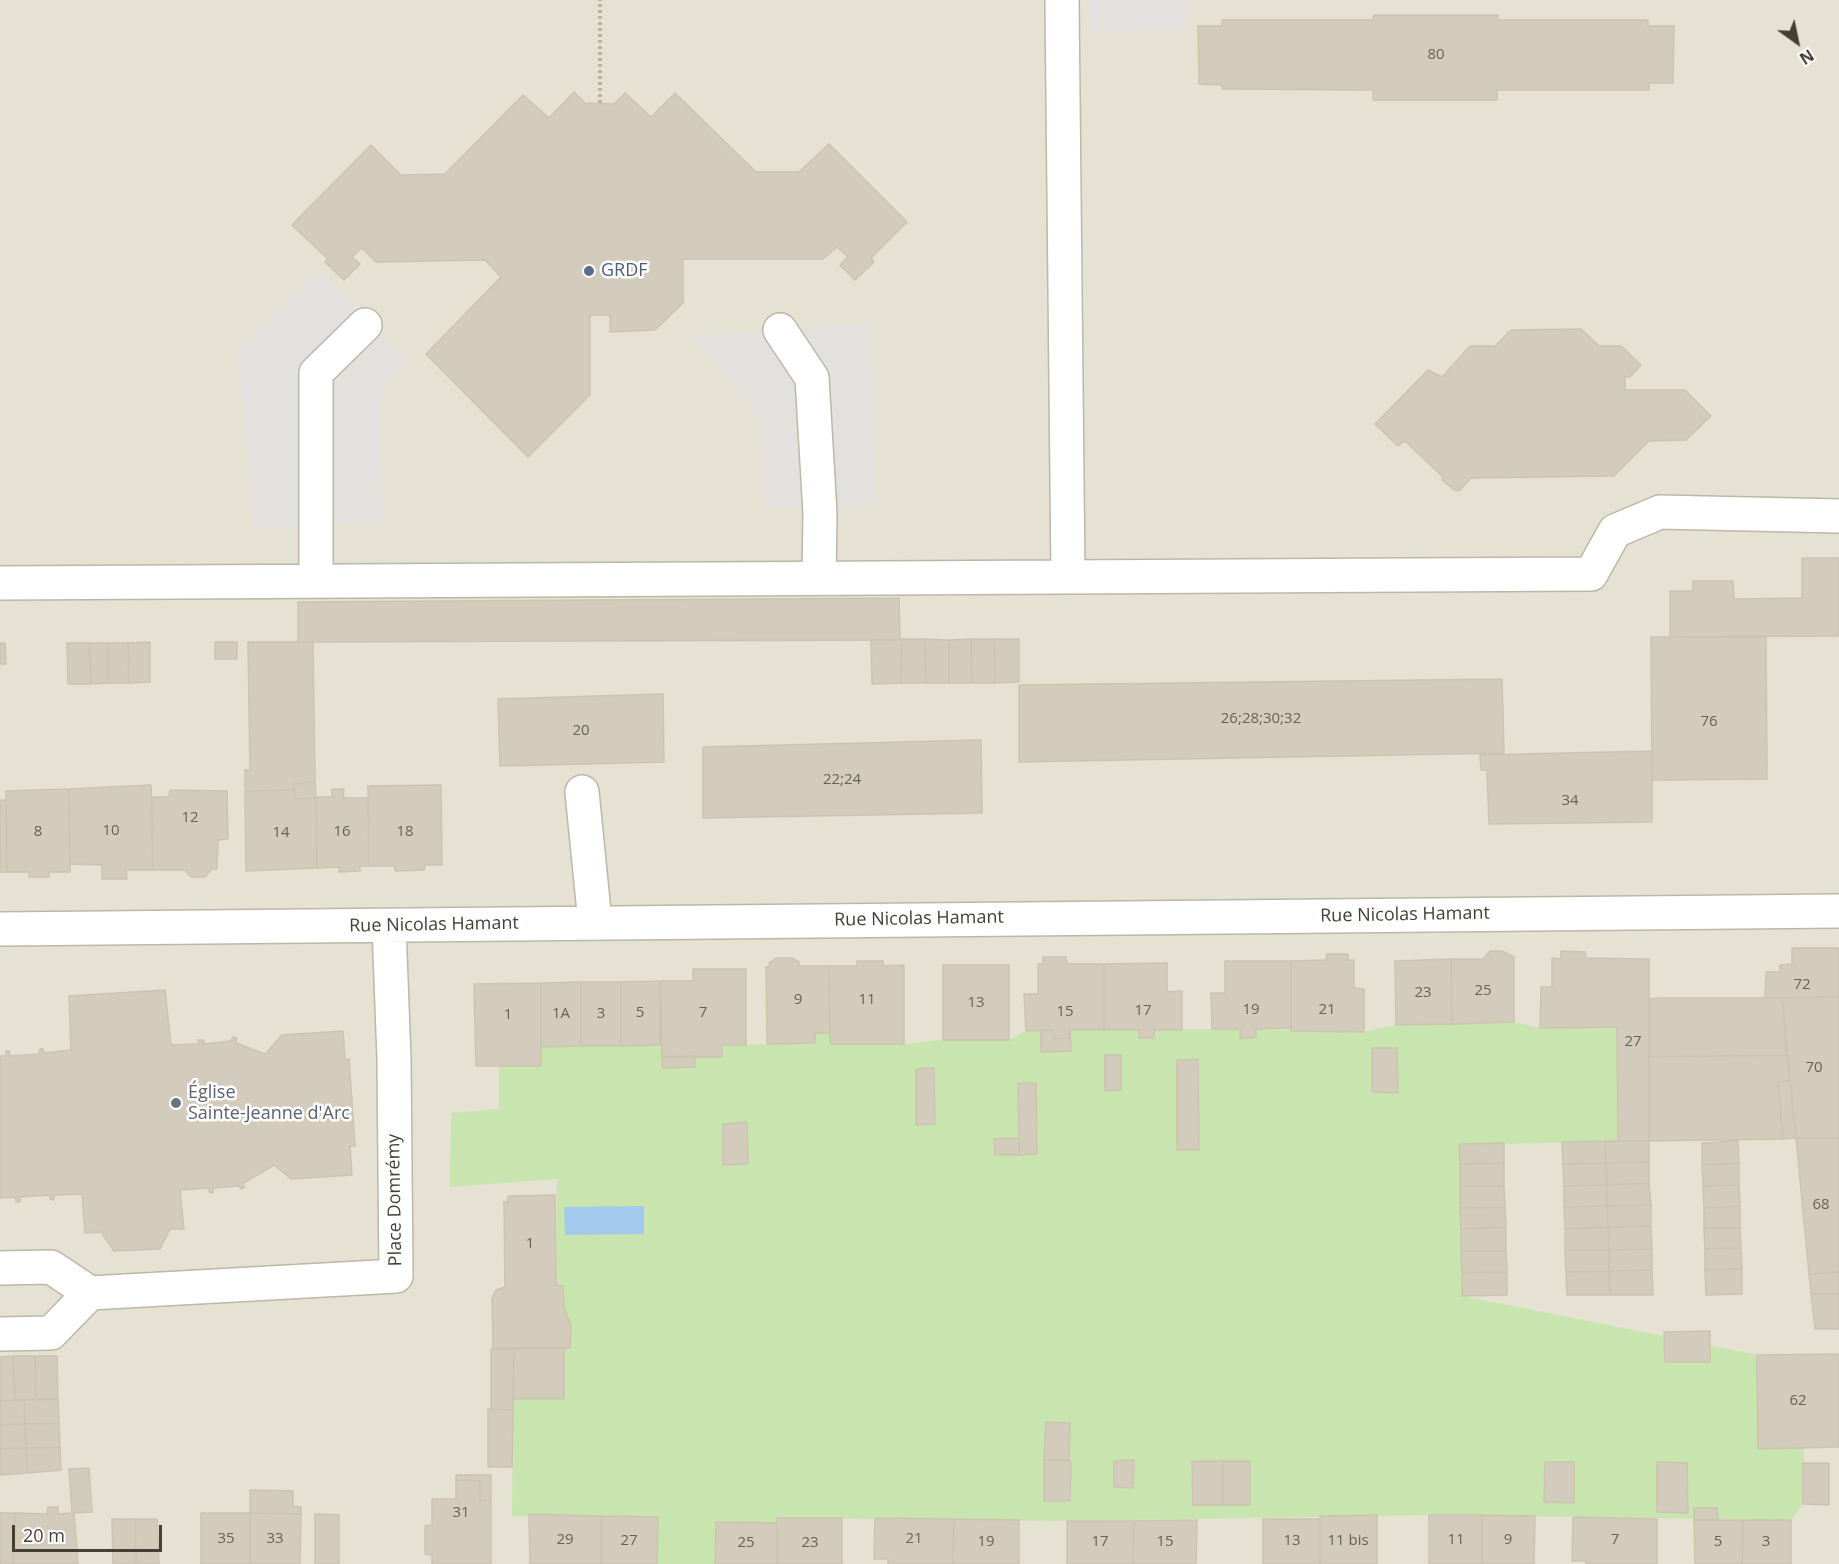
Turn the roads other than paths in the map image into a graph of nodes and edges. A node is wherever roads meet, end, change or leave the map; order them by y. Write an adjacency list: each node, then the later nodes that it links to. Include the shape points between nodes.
1 (1062, 0): 5 (street)
2 (365, 325): 7 (street, via 316,373)
3 (780, 330): 6 (street, via 812,378 820,513)
4 (1839, 516): 5 (street, via 1660,512 1615,531 1591,574)
5 (1068, 577): 6 (street)
6 (819, 578): 7 (street)
7 (316, 581): 8 (street)
8 (0, 583)
9 (582, 792): 11 (street)
10 (1839, 911): 11 (street, Rue Nicolas Hamant)
11 (595, 922): 12 (street, Rue Nicolas Hamant)
12 (389, 926): 13 (street, Rue Nicolas Hamant); 15 (street, Place Domrémy, via 396,1276)
13 (0, 929)
14 (0, 1268): 15 (street, via 51,1267)
15 (90, 1293): 16 (street, via 51,1333)
16 (0, 1334)

